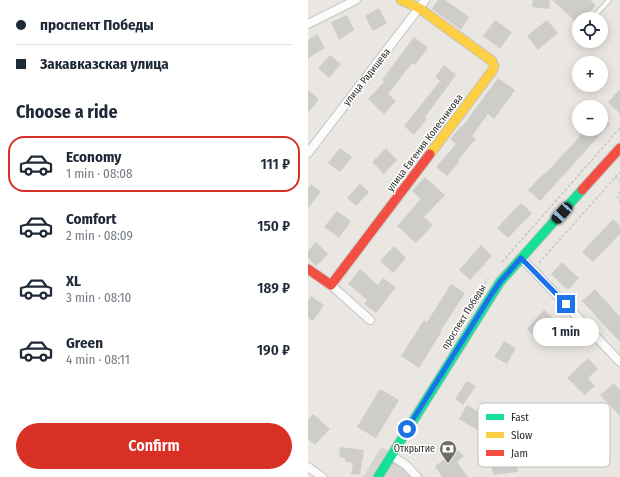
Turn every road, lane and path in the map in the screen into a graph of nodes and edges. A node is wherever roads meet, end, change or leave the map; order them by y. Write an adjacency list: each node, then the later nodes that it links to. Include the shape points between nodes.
1 (356, 0): 7 (street)
2 (401, 0): 5 (street)
3 (425, 0): 5 (street, улица Радищева)
4 (609, 0): 6 (lane)
5 (419, 8): 9 (street, улица Радищева); 18 (street, улица Евгения Колесникова, via 492,60 494,66)
6 (598, 12)
7 (308, 24)
8 (620, 148): 15 (street, проспект Победы)
9 (308, 153)
10 (620, 172): 11 (path)
11 (615, 177): 12 (path); 17 (path)
12 (620, 181)
13 (620, 192): 14 (path, via 617,196)
14 (620, 202)
15 (521, 258): 17 (street); 21 (street, проспект Победы, via 500,282)
16 (308, 269): 18 (street)
17 (533, 270): 20 (street)
18 (331, 285): 19 (street)
19 (370, 320)
20 (620, 362)
21 (391, 455): 24 (street, проспект Победы); 25 (street)
22 (308, 466): 23 (street)
23 (322, 477)
24 (378, 477)
25 (417, 477)

